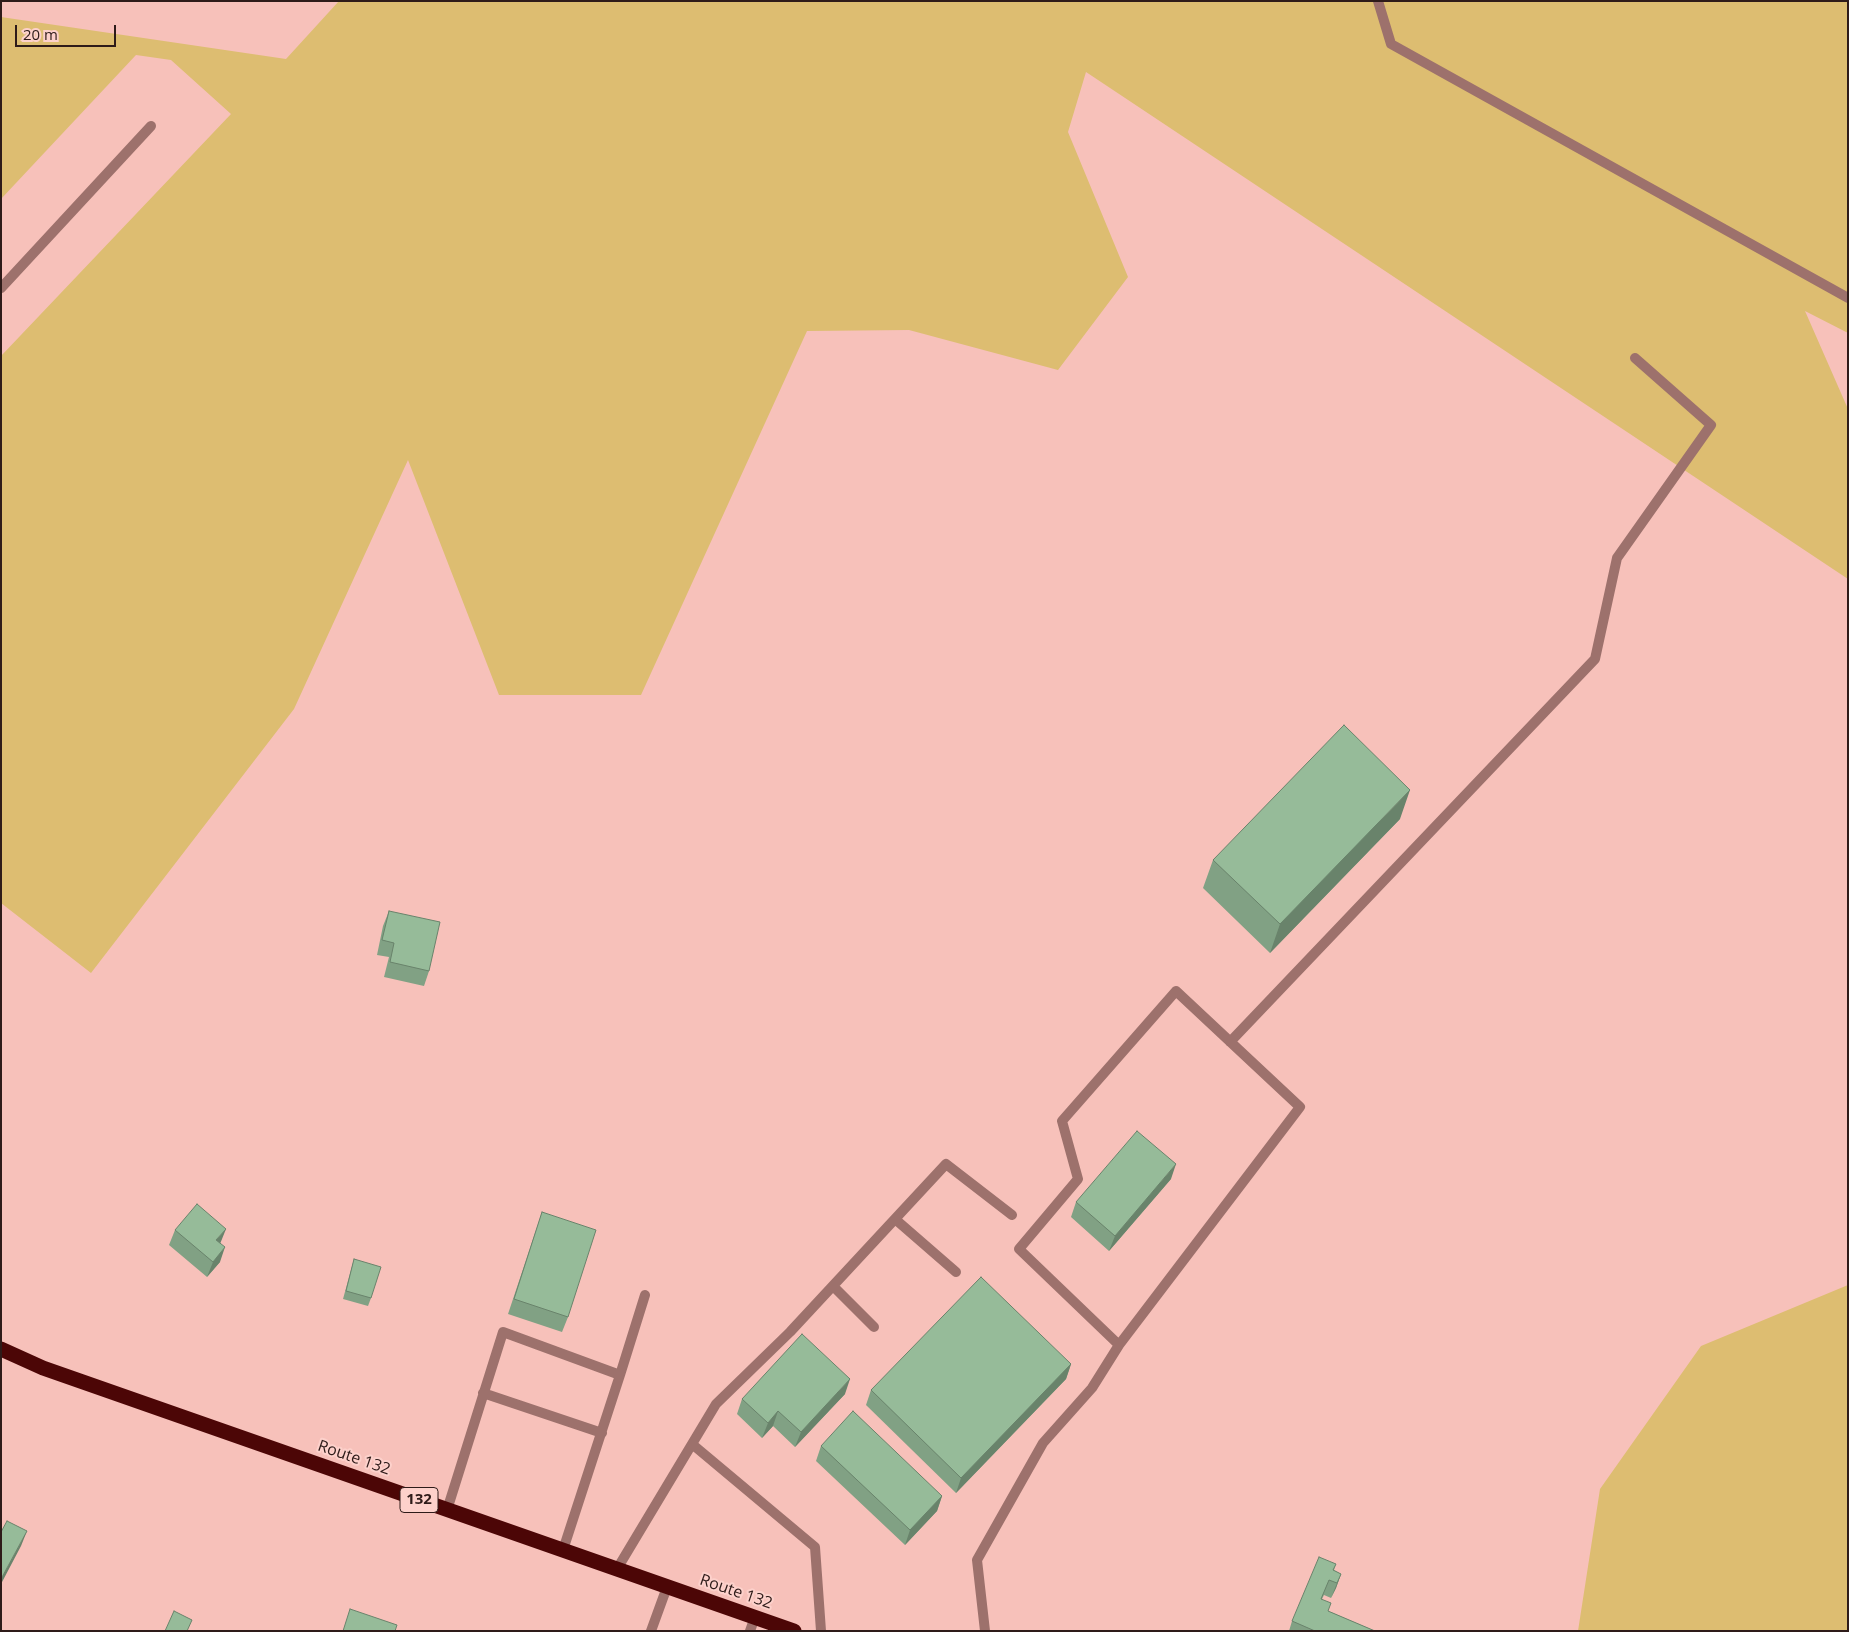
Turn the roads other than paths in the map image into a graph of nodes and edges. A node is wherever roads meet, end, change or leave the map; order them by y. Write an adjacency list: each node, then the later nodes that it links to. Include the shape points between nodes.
1 (1378, 1): 4 (lane, via 1391,44)
2 (151, 126): 3 (lane)
3 (1, 288)
4 (1848, 298)
5 (1635, 358): 6 (lane, via 1711,425 1618,558 1595,659)
6 (1230, 1042): 13 (lane, via 1300,1107); 13 (lane, via 1176,991 1062,1121 1078,1179 1019,1249)
7 (1012, 1215): 8 (lane, via 946,1164)
8 (895, 1219): 9 (lane); 10 (lane)
9 (956, 1272)
10 (833, 1286): 12 (lane); 20 (lane, via 716,1404)
11 (645, 1295): 17 (lane)
12 (874, 1327)
13 (1119, 1345): 29 (lane, via 1092,1388 1043,1443 977,1560)
14 (1, 1349): 16 (highway, 132)
15 (1, 1359): 16 (highway, 132)
16 (43, 1368): 21 (highway, Route 132 / 132)
17 (620, 1375): 18 (lane, via 503,1332); 19 (lane)
18 (483, 1393): 19 (lane); 21 (lane)
19 (602, 1433): 22 (lane)
20 (692, 1444): 23 (lane); 28 (lane, via 815,1547)
21 (447, 1510): 22 (highway, Route 132 / 132)
22 (563, 1550): 23 (highway, Route 132 / 132)
23 (617, 1569): 24 (highway, Route 132 / 132)
24 (666, 1587): 25 (highway, Route 132 / 132); 26 (lane)
25 (752, 1624): 27 (highway, Route 132 / 132)
26 (651, 1631)
27 (794, 1631)
28 (822, 1631)
29 (985, 1631)

